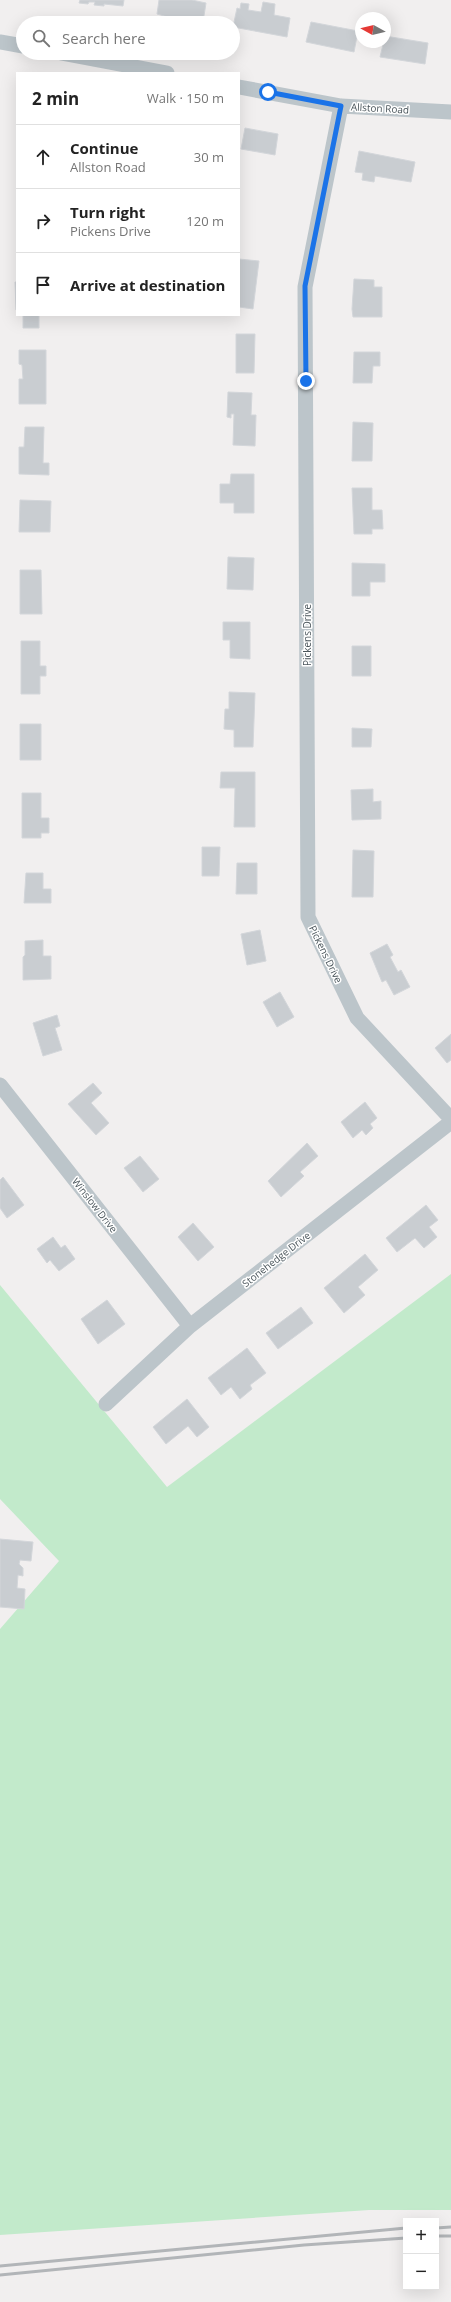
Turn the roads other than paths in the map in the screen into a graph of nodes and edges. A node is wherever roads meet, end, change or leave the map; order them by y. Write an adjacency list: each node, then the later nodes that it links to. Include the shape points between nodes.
1 (0, 42): 2 (street)
2 (16, 45)
3 (98, 60): 4 (street)
4 (162, 72)
5 (240, 87): 6 (street, Allston Road)
6 (341, 106): 7 (street, Allston Road); 9 (street, Pickens Drive, via 305,286 308,917 358,1018)
7 (451, 112)
8 (0, 1085): 11 (street, Winslow Drive)
9 (451, 1119)
10 (451, 1122): 11 (street, Stonehedge Drive)
11 (190, 1326): 12 (street, Stonehedge Drive)
12 (106, 1404)

